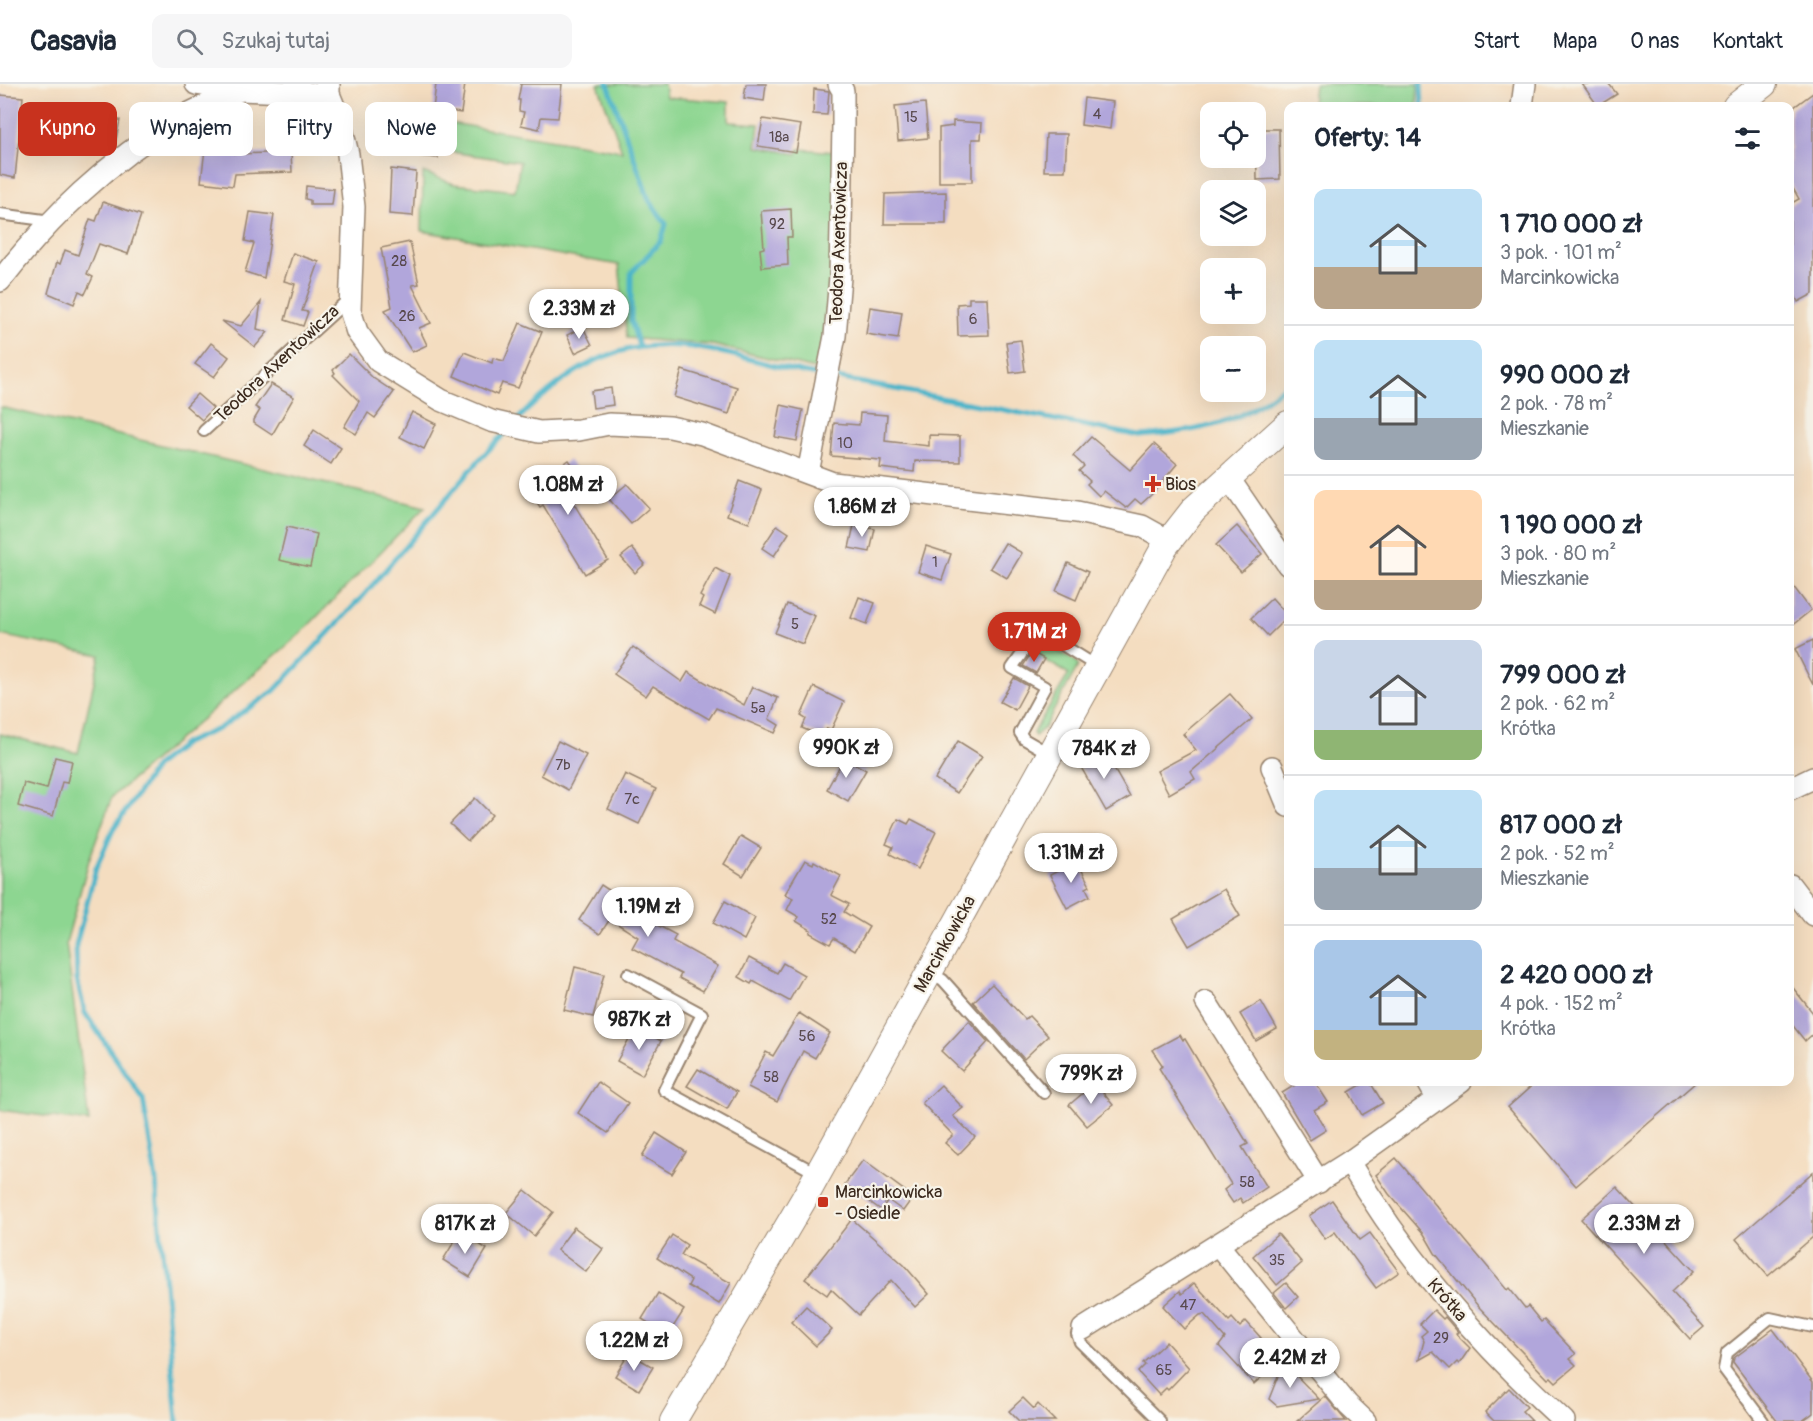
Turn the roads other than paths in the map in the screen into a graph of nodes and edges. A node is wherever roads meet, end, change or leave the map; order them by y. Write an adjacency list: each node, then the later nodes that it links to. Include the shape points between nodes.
1 (196, 84): 6 (street)
2 (839, 84): 15 (street, Teodora Axentowicza, via 843,92 840,277 835,336)
3 (1525, 84): 7 (street)
4 (1764, 84): 8 (street)
5 (329, 89): 6 (street); 12 (street, Teodora Axentowicza, via 348,154 354,207)
6 (240, 90): 10 (street, via 178,119 112,165)
7 (1523, 102)
8 (1741, 102)
9 (0, 214): 10 (lane)
10 (52, 221): 11 (street)
11 (0, 280)
12 (351, 296): 14 (lane, Teodora Axentowicza); 15 (street, Teodora Axentowicza, via 350,310 357,332 378,361 441,400 497,422 539,432 609,424 670,428 702,434)
13 (1284, 428): 16 (street, Marcinkowicka)
14 (204, 431)
15 (808, 473): 17 (street, Teodora Axentowicza, via 833,483 1120,520 1142,526)
16 (1228, 477): 17 (street, Marcinkowicka, via 1194,509); 18 (street)
17 (1169, 541): 19 (street, Marcinkowicka)
18 (1284, 559)
19 (1099, 667): 20 (street, Marcinkowicka); 20 (lane, via 1037,632 1012,668 1045,687 1020,733)
20 (1050, 755): 27 (street, Marcinkowicka)
21 (1272, 767): 24 (street)
22 (1813, 778): 23 (street)
23 (1794, 787)
24 (1284, 796)
25 (1794, 890): 26 (street)
26 (1813, 915)
27 (930, 972): 31 (lane, via 943,980); 33 (street, Marcinkowicka)
28 (628, 974): 33 (lane, via 702,1014 664,1090)
29 (1206, 1002): 34 (street)
30 (1433, 1090): 32 (street)
31 (1044, 1093)
32 (1349, 1162): 34 (street); 41 (street, Krótka, via 1389,1227 1434,1288 1516,1377)
33 (818, 1174): 38 (street, Marcinkowicka)
34 (1319, 1182): 35 (street)
35 (1219, 1246): 37 (street); 40 (street)
36 (1813, 1327): 42 (lane, via 1770,1318 1727,1353 1724,1369)
37 (1083, 1329): 39 (lane, via 1077,1334 1080,1342)
38 (673, 1421)
39 (1160, 1421)
40 (1365, 1421)
41 (1564, 1421)
42 (1763, 1421)

